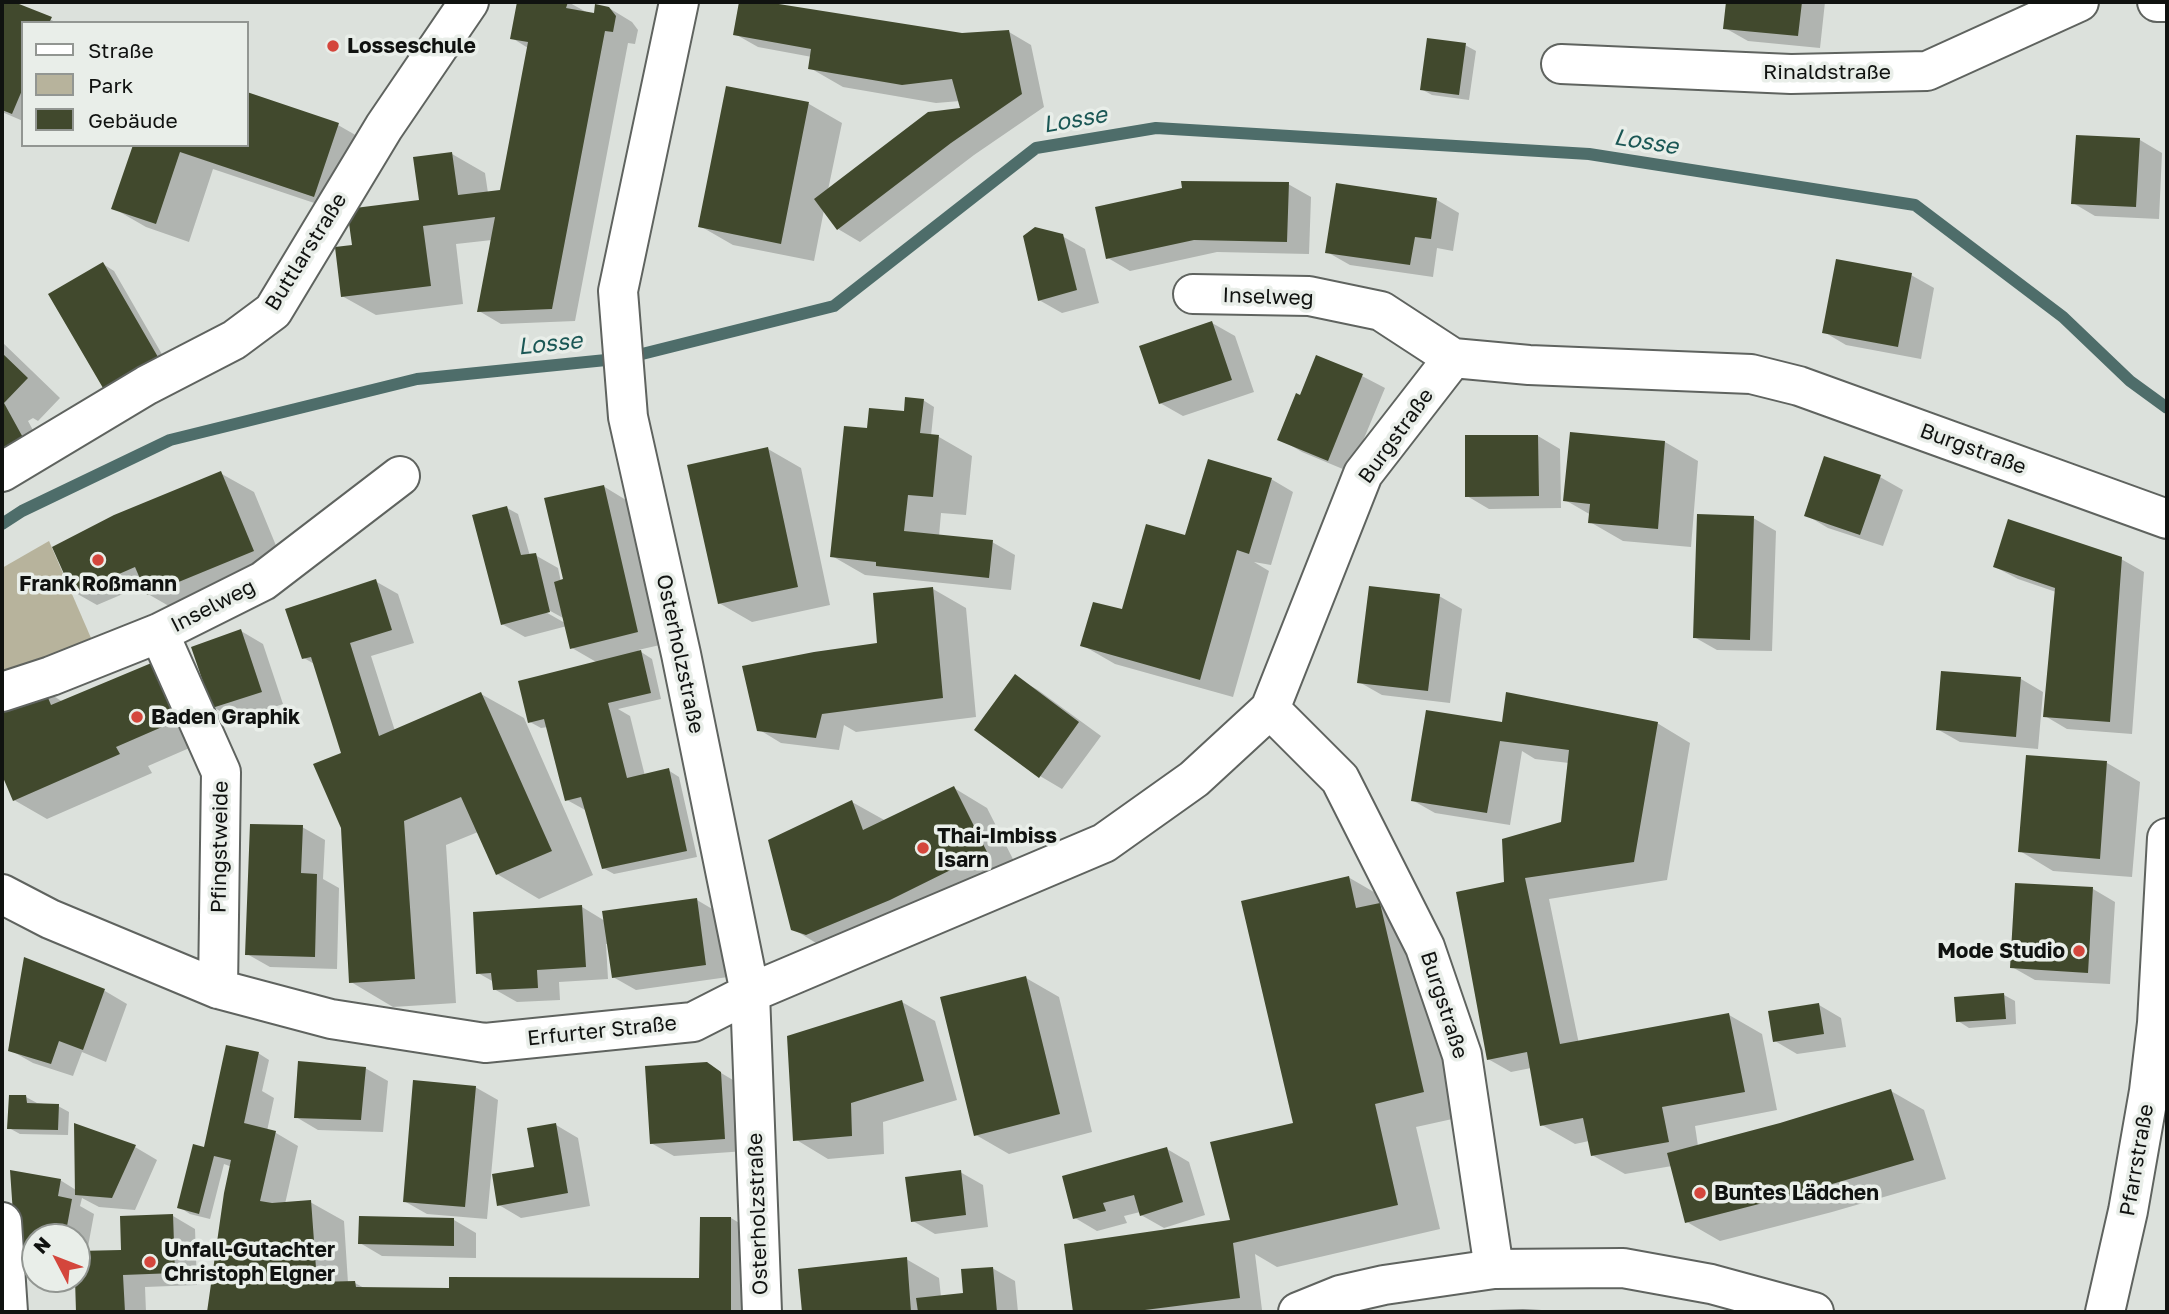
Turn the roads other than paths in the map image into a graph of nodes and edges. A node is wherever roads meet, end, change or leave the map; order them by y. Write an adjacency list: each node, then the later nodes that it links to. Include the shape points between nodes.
1 (469, 2): 9 (street, Buttlarstraße, via 384,127 273,311 234,340 147,385)
2 (680, 2): 18 (street, Osterholzstraße, via 618,291 628,417)
3 (2079, 2): 6 (street, Rinaldstraße, via 1927,71 1791,74)
4 (2157, 2): 5 (street)
5 (2167, 2)
6 (1561, 64)
7 (1193, 294): 8 (street, Inselweg, via 1308,296 1381,311)
8 (1453, 358): 11 (street, Burgstraße, via 1751,374 1799,386); 14 (street, Burgstraße, via 1363,474)
9 (2, 472)
10 (400, 476): 12 (street, Inselweg, via 263,581)
11 (2167, 519)
12 (159, 633): 13 (street, Inselweg); 17 (street, Pfingstweide, via 221,772)
13 (2, 692)
14 (1270, 709): 18 (street, Erfurter Straße, via 1194,779 1104,843); 21 (street, Burgstraße, via 1340,779 1425,947 1462,1055)
15 (2167, 838): 19 (street, Pfarrstraße)
16 (3, 904): 17 (street, Erfurter Straße)
17 (218, 989): 18 (street, Erfurter Straße, via 331,1019 485,1043 693,1021)
18 (750, 993): 23 (street, Osterholzstraße)
19 (2158, 1089): 26 (street, Pfarrstraße)
20 (2, 1222): 22 (street)
21 (1494, 1269): 24 (street, via 1384,1285); 25 (street, via 1623,1268 1711,1284)
22 (8, 1312)
23 (762, 1312)
24 (1298, 1312)
25 (1814, 1312)
26 (2105, 1312)

